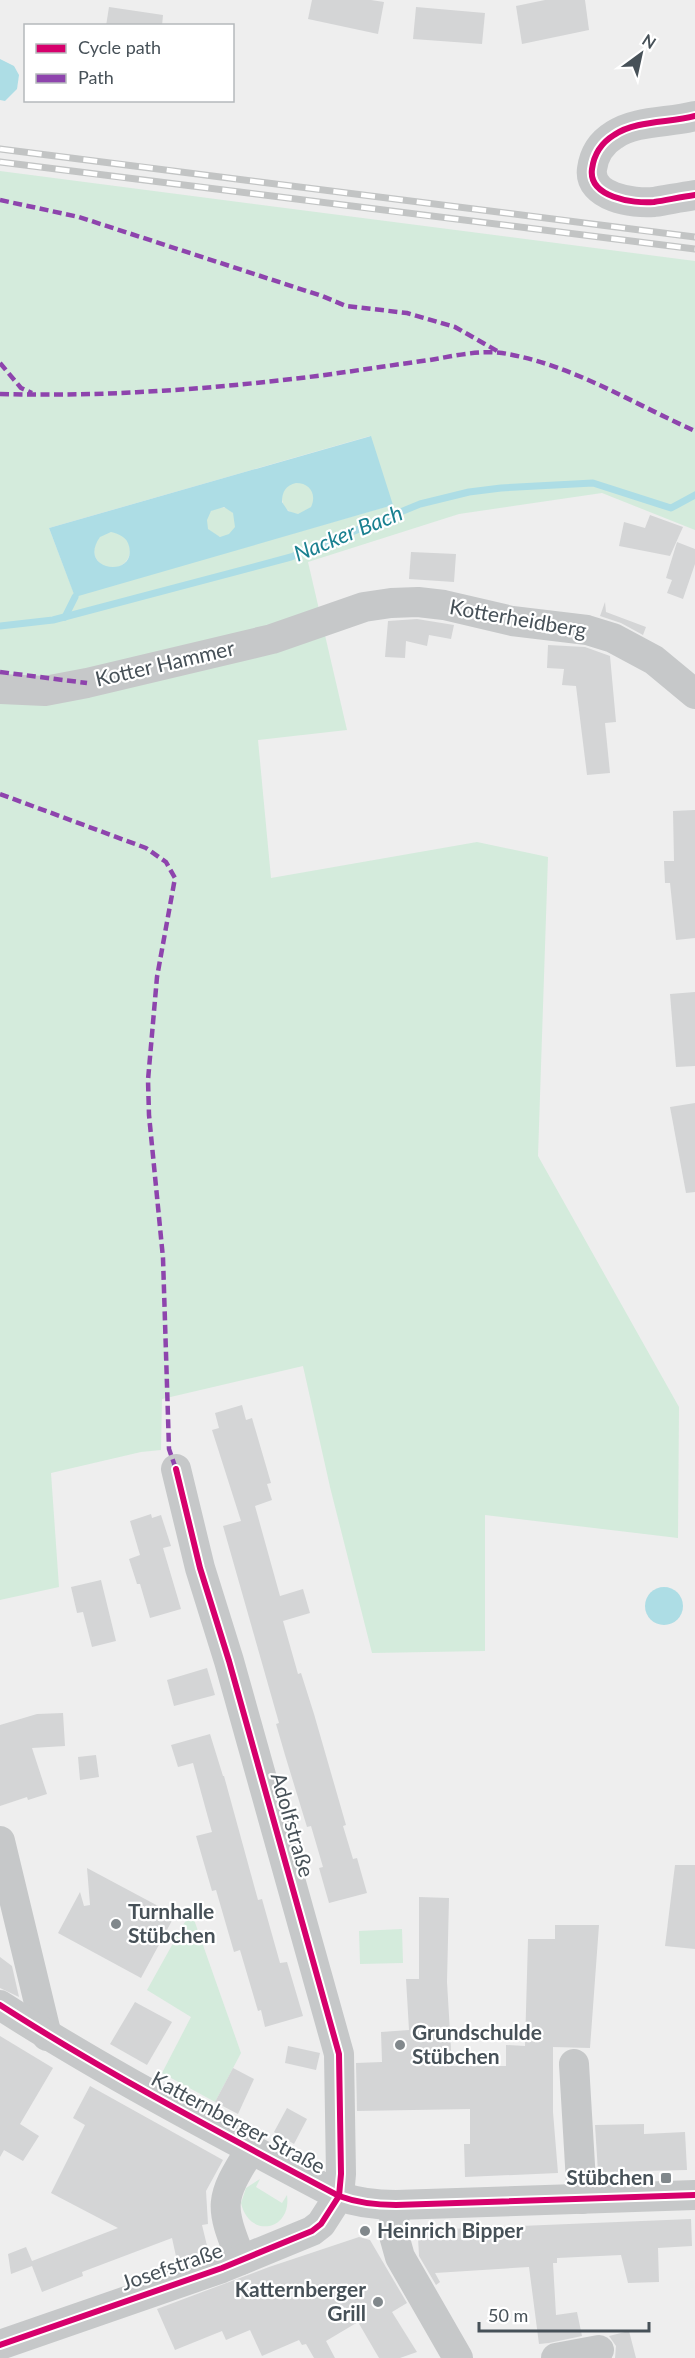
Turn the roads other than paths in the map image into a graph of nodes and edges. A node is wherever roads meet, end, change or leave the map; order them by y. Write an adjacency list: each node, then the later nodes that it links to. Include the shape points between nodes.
1 (695, 116): 2 (street, via 626,129 614,135 600,147 591,175 609,195 627,201 653,202)
2 (695, 195)
3 (327, 621): 4 (street, Kotter Hammer, via 272,639 87,683 45,691); 5 (street, Kotterheidberg, via 364,607 418,602 512,621 587,630 635,648)
4 (0, 689)
5 (695, 694)
6 (176, 1469): 13 (street, Adolfstraße, via 200,1568 339,2054)
7 (0, 1841): 9 (street)
8 (0, 2005): 9 (street, Katternberger Straße)
9 (47, 2036): 11 (street, Katternberger Straße)
10 (574, 2064): 14 (street)
11 (251, 2149): 13 (street, Katternberger Straße); 16 (street, Josefstraße, via 224,2203)
12 (695, 2195): 14 (street, Katternberger Straße)
13 (339, 2196): 15 (street, Katternberger Straße, via 375,2205); 16 (street, Josefstraße, via 312,2231)
14 (582, 2199): 15 (street, Katternberger Straße)
15 (396, 2205): 19 (street, via 396,2248)
16 (241, 2260): 17 (street, Josefstraße)
17 (0, 2345)
18 (600, 2350): 20 (street)
19 (458, 2358)
20 (556, 2358)

